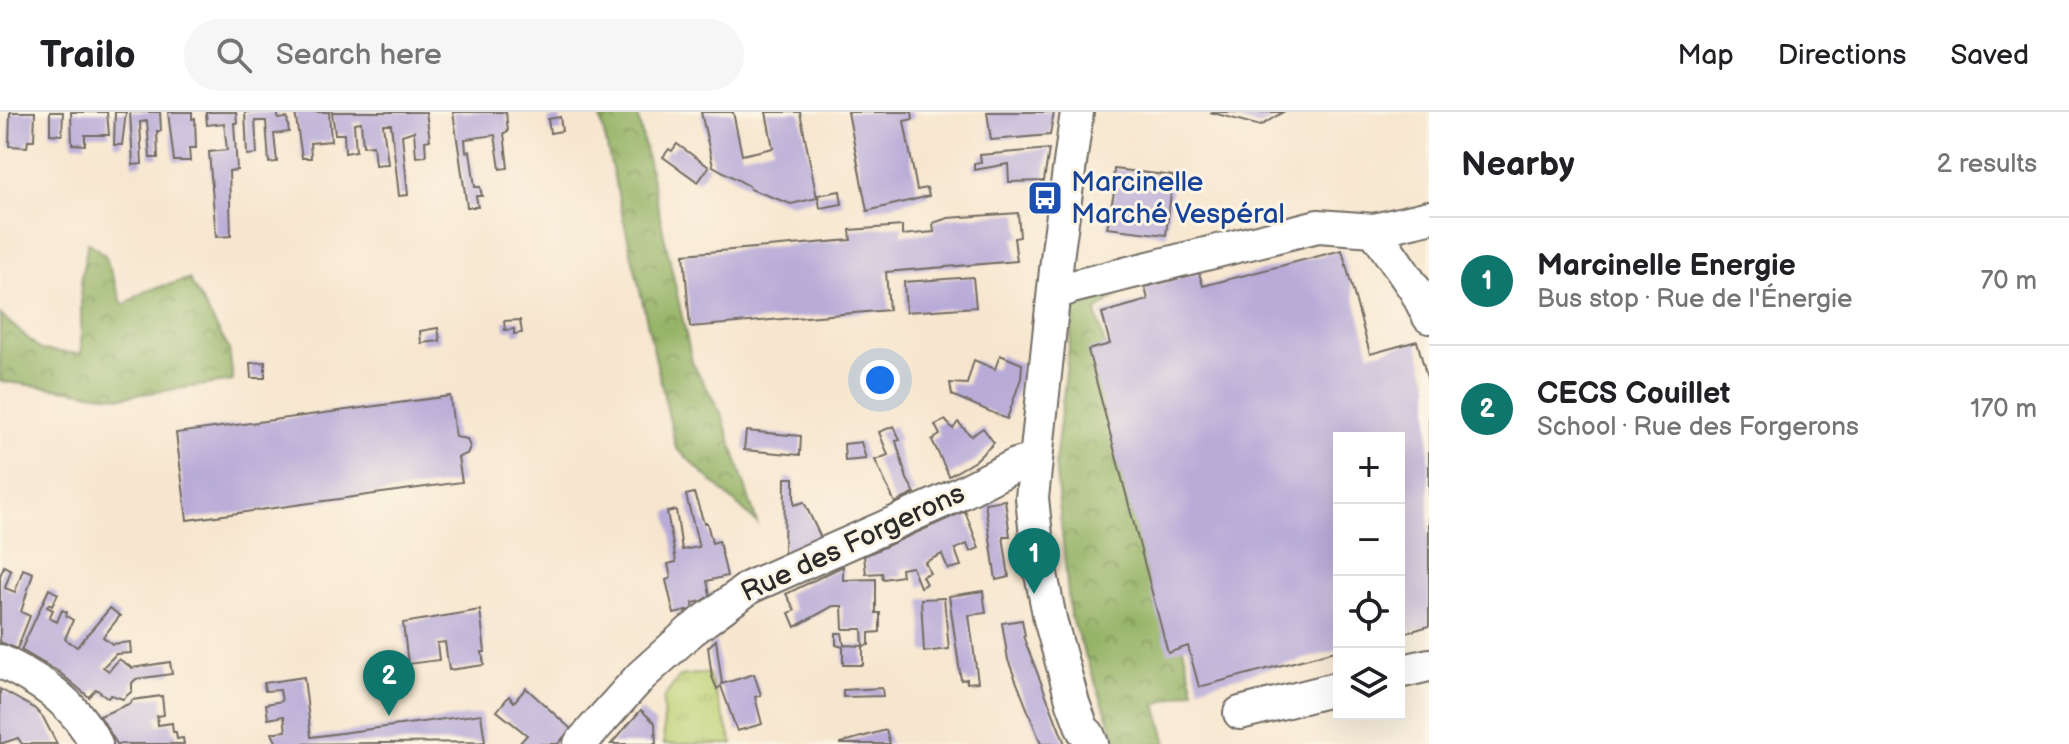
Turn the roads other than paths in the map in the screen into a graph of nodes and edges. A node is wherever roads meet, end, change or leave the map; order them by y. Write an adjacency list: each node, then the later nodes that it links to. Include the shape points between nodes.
1 (1077, 112): 4 (street)
2 (1429, 217): 3 (street)
3 (1374, 230): 4 (street, via 1318,226); 5 (street)
4 (1054, 294): 6 (street)
5 (1429, 317)
6 (1035, 460): 13 (street, Rue des Forgerons, via 750,587 641,676); 14 (street, via 1033,516 1043,588 1073,703)
7 (0, 661): 12 (street, via 69,704)
8 (1429, 665): 9 (street)
9 (1405, 671)
10 (1333, 690): 11 (street)
11 (1240, 713)
12 (96, 744)
13 (580, 744)
14 (1092, 744)

